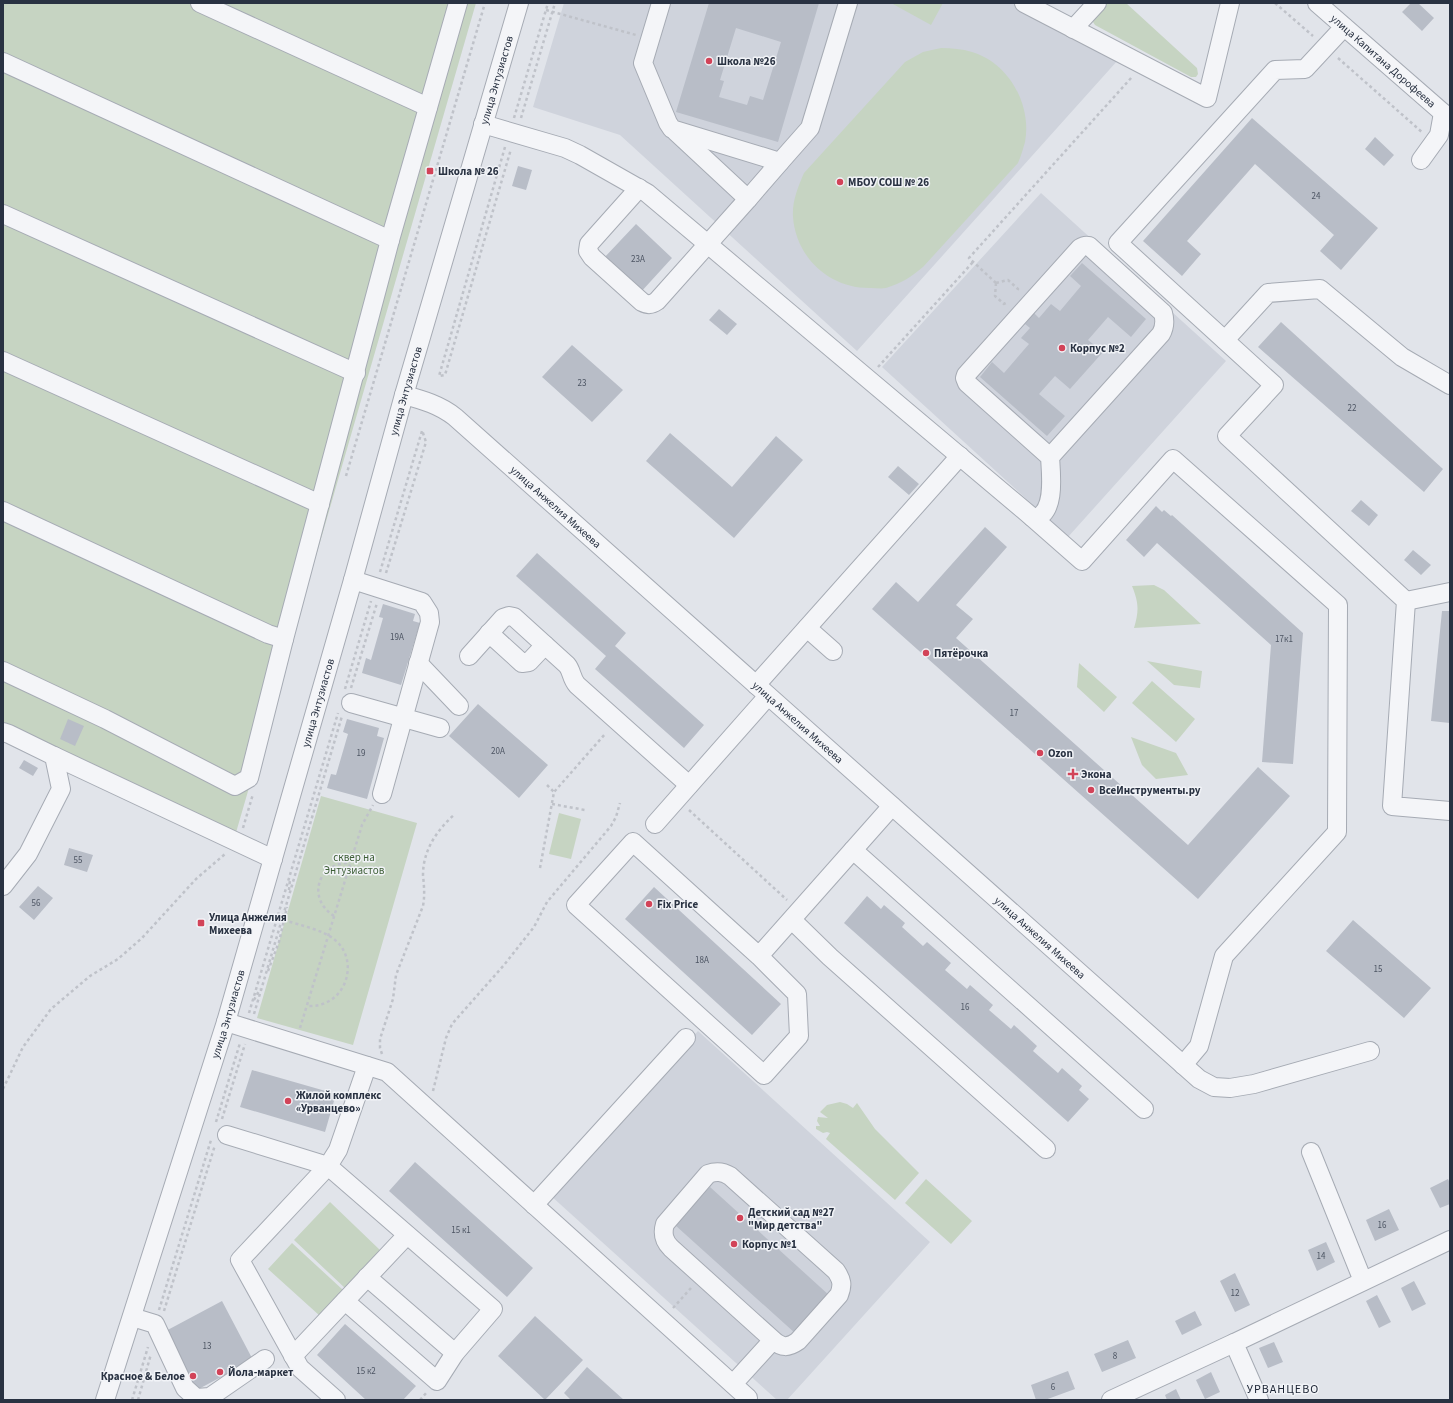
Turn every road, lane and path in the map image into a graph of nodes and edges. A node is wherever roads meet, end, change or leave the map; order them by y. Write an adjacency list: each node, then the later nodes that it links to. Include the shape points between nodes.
1 (200, 3): 22 (street)
2 (458, 3): 22 (street)
3 (485, 3): 46 (path)
4 (519, 3): 24 (street, улица Энтузиастов)
5 (548, 3): 14 (path)
6 (554, 3): 15 (path)
7 (661, 3): 18 (street)
8 (848, 3): 29 (street, via 810,128)
9 (1024, 3): 17 (street)
10 (1097, 3): 17 (street)
11 (1230, 3): 21 (street, via 1207,98)
12 (1275, 3): 19 (path)
13 (1317, 3): 16 (street, улица Капитана Дорофеева)
14 (546, 10): 15 (path); 26 (path)
15 (552, 11): 18 (path); 26 (path)
16 (1344, 27): 19 (street); 23 (street, улица Капитана Дорофеева)
17 (1073, 29): 21 (street)
18 (650, 39): 25 (street, via 643,64)
19 (1325, 47): 27 (path); 38 (street, via 1305,69 1275,70 1118,243)
20 (3, 62): 33 (street)
21 (1143, 64): 35 (path, via 969,258)
22 (428, 107): 33 (street)
23 (1447, 116): 27 (street)
24 (484, 124): 26 (street); 43 (street, улица Энтузиастов)
25 (672, 129): 29 (street); 31 (street)
26 (513, 132): 26 (path, via 439,376 445,375); 30 (street, via 580,154)
27 (1434, 143): 28 (street)
28 (1421, 160)
29 (780, 162): 31 (street)
30 (639, 188): 34 (street); 34 (street, via 590,244 588,251 592,258 642,302 652,304 657,301)
31 (748, 198): 34 (street)
32 (3, 214): 40 (street)
33 (390, 240): 40 (street)
34 (708, 243): 41 (street)
35 (973, 262): 36 (path); 41 (path)
36 (996, 283): 37 (path, via 995,296 1004,304); 37 (path, via 1008,280 1018,289)
37 (1020, 305): 45 (street, via 965,378 967,383); 45 (street, via 1080,248 1087,245 1163,313 1165,318 1162,334)
38 (1225, 340): 42 (street, via 1268,293 1320,289 1402,357); 53 (street, via 1274,385 1227,436)
39 (3, 361): 47 (street)
40 (356, 372): 47 (street)
41 (868, 378): 44 (street)
42 (1450, 385)
43 (404, 395): 50 (street, улица Энтузиастов); 62 (street, улица Анжелия Михеева, via 430,402 455,417)
44 (960, 456): 49 (street); 54 (street)
45 (1050, 457): 49 (street, via 1050,498 1038,517)
46 (346, 477)
47 (320, 504): 56 (street)
48 (3, 511): 56 (street, via 268,634)
49 (1032, 517): 104 (street, via 1082,561 1173,459 1338,605 1337,832 1224,956 1199,1046)
50 (353, 580): 51 (street); 85 (street, улица Энтузиастов)
51 (378, 587): 51 (path, via 422,430 426,442); 60 (street, via 422,602 427,607 430,622); 63 (path); 63 (path)
52 (1450, 592): 53 (street)
53 (1406, 601): 80 (street, via 1392,806)
54 (807, 628): 58 (street); 62 (street)
55 (489, 633): 57 (street, via 505,616 511,616); 57 (street, via 522,662 529,662); 59 (street)
56 (284, 639): 61 (street, via 249,778 235,786 105,719)
57 (545, 645): 66 (street, via 569,667 577,684)
58 (833, 651)
59 (469, 656)
60 (418, 663): 64 (street); 65 (street)
61 (3, 671)
62 (762, 691): 71 (street); 78 (street, улица Анжелия Михеева)
63 (346, 701): 65 (street); 88 (path); 90 (path)
64 (459, 706)
65 (403, 717): 67 (street); 74 (street)
66 (617, 721): 71 (street); 73 (path)
67 (440, 728)
68 (3, 732): 69 (street)
69 (54, 756): 83 (street); 89 (street, via 61,789 28,854)
70 (547, 785): 73 (path)
71 (689, 785): 75 (street)
72 (254, 789): 83 (path)
73 (554, 792): 77 (path)
74 (382, 794): 86 (path, via 362,825)
75 (677, 799): 82 (street); 91 (path)
76 (620, 803): 109 (path, via 611,826 547,902 534,927 504,965 452,1024 446,1038)
77 (552, 804): 79 (path); 87 (path)
78 (892, 806): 84 (street); 104 (street, улица Анжелия Михеева)
79 (585, 810)
80 (1450, 811)
81 (455, 814): 106 (path, via 442,826 428,849 423,875 423,906 396,975 392,1004 380,1039)
82 (654, 824)
83 (238, 842): 85 (street); 107 (path, via 196,879 142,938 118,959 90,976 51,1009 23,1047)
84 (853, 850): 91 (street); 108 (street)
85 (273, 859): 99 (street, улица Энтузиастов)
86 (350, 863): 92 (path); 92 (path, via 331,867 319,882 321,902)
87 (540, 868)
88 (290, 873): 90 (path); 97 (path)
89 (3, 886)
90 (288, 897): 93 (path); 96 (path)
91 (796, 915): 95 (street); 111 (street, via 830,956)
92 (334, 916): 94 (path)
93 (284, 920): 94 (path); 96 (path, via 275,955)
94 (329, 935): 98 (path); 98 (path, via 336,940 346,956 347,979 334,998 316,1006)
95 (759, 956): 95 (street, via 633,842 576,905 764,1075 799,1036 796,994)
96 (263, 982): 97 (path); 100 (path)
97 (251, 1005): 100 (path)
98 (307, 1006): 102 (path)
99 (226, 1022): 100 (street); 122 (street, улица Энтузиастов)
100 (247, 1029): 102 (street); 110 (path); 110 (path)
101 (686, 1038): 114 (street)
102 (296, 1044): 105 (street)
103 (1370, 1051): 104 (street, улица Анжелия Михеева, via 1254,1084 1230,1088 1214,1087)
104 (1182, 1065)
105 (367, 1066): 106 (street); 113 (street, via 338,1150)
106 (387, 1072): 109 (street)
107 (3, 1089)
108 (1144, 1109)
109 (428, 1110): 114 (street)
110 (218, 1133): 113 (street); 123 (path); 123 (path)
111 (1046, 1149)
112 (1311, 1152): 119 (street)
113 (328, 1166): 115 (street); 127 (street, via 240,1260)
114 (534, 1205): 129 (street)
115 (408, 1235): 118 (street); 126 (street, via 493,1309)
116 (1450, 1240): 119 (street)
117 (702, 1276): 121 (path); 124 (street); 124 (street, via 667,1243 663,1230 671,1214 708,1174 720,1172 730,1176 836,1271 842,1282 839,1296 798,1341 786,1347)
118 (367, 1277): 120 (street); 126 (street)
119 (1363, 1281): 125 (street)
120 (345, 1301): 126 (street, via 437,1381); 127 (street)
121 (674, 1307)
122 (132, 1317): 123 (street); 130 (street, улица Энтузиастов)
123 (157, 1327): 128 (street, via 185,1388 196,1398 210,1397); 131 (path); 132 (path)
124 (773, 1340): 129 (street)
125 (1234, 1343): 135 (street); 136 (street)
126 (455, 1354)
127 (293, 1356): 133 (street, via 300,1368)
128 (265, 1359)
129 (733, 1384): 134 (street, via 748,1398)
130 (105, 1400)
131 (132, 1400)
132 (138, 1400)
133 (336, 1400)
134 (746, 1400)
135 (1111, 1400)
136 (1259, 1400)

